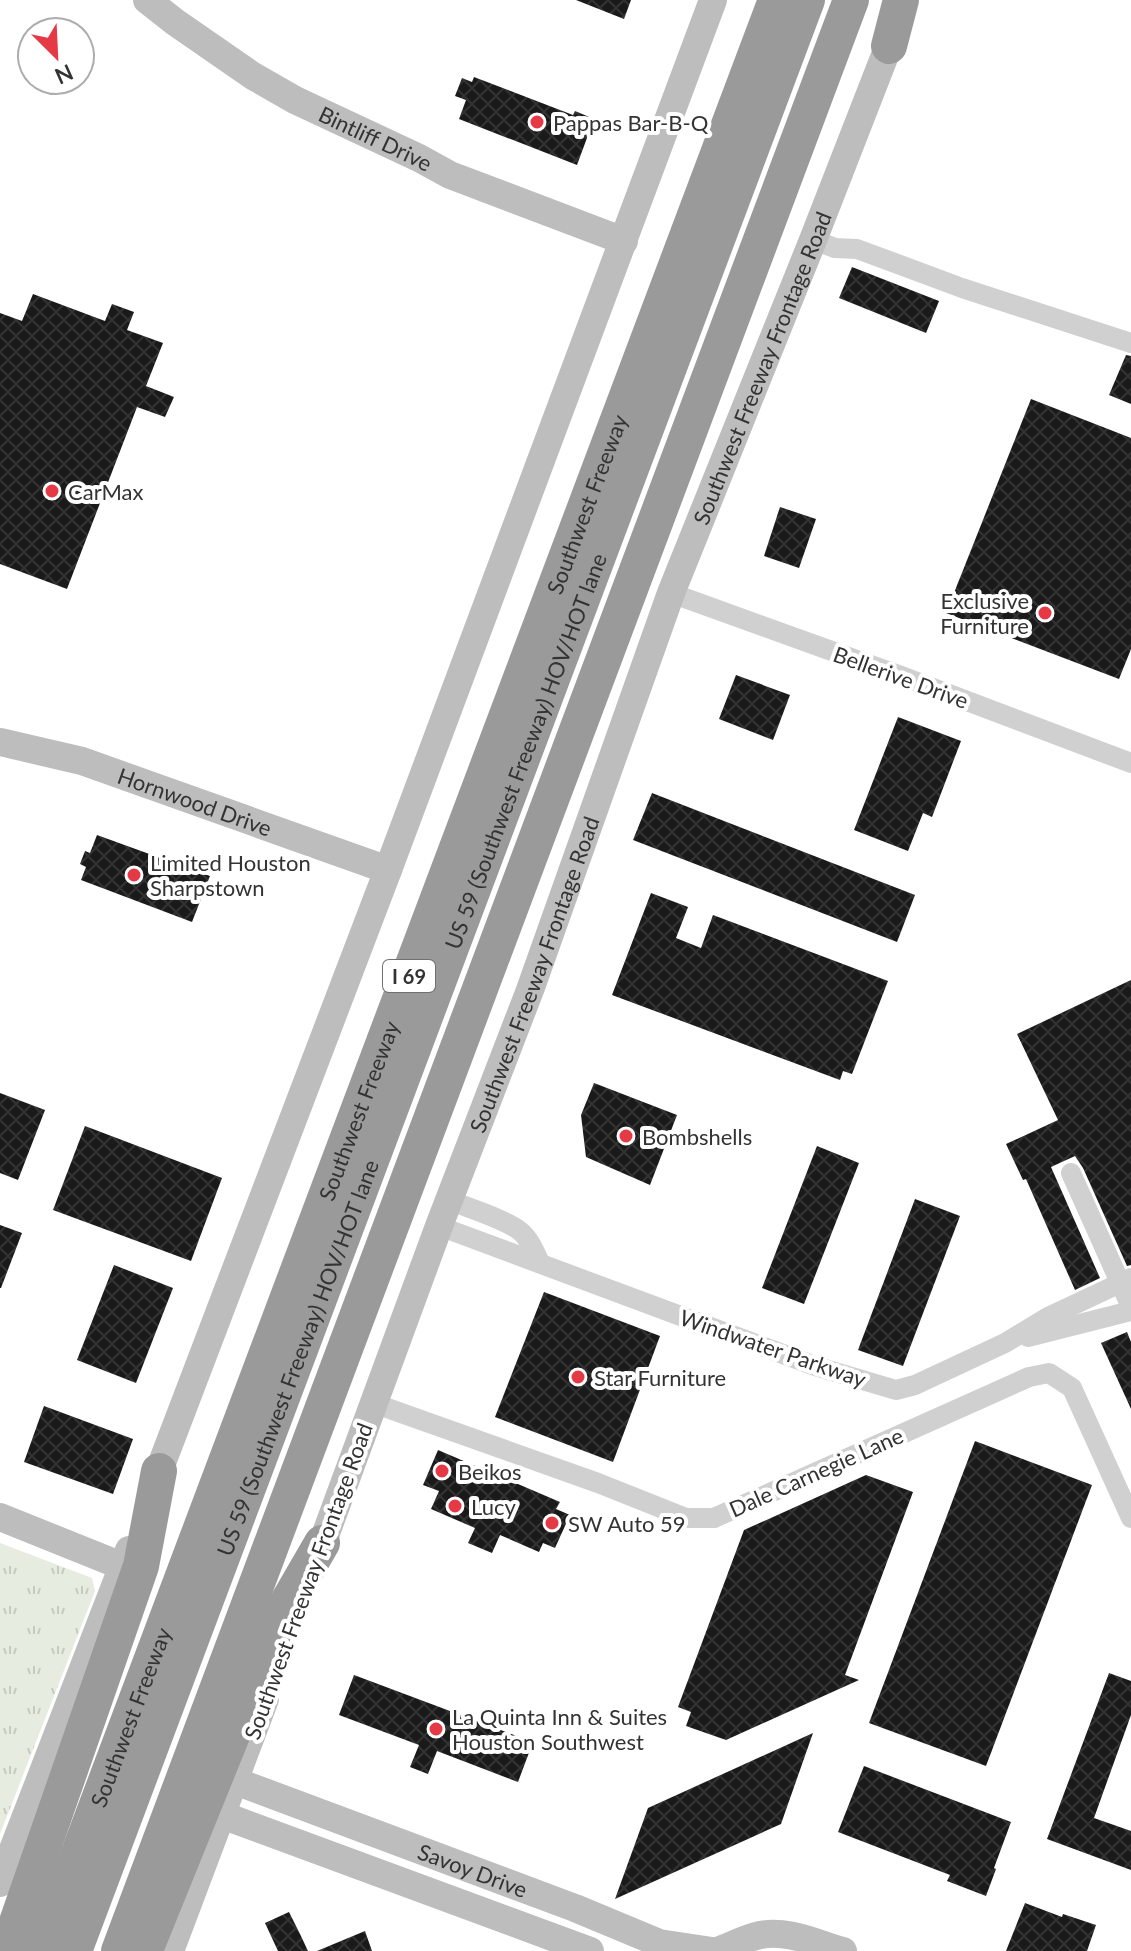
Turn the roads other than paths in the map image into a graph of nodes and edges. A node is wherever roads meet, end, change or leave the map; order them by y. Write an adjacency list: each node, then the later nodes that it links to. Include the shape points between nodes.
1 (147, 0): 9 (main road, Bintliff Drive, via 295,100 450,175)
2 (713, 0): 9 (main road)
3 (776, 0): 30 (highway, Southwest Freeway / I 69)
4 (807, 0): 31 (highway, US 59 (Southwest Freeway) HOV/HOT lane)
5 (851, 0): 32 (highway)
6 (904, 0): 7 (highway)
7 (889, 46): 8 (main road, Southwest Freeway Frontage Road)
8 (813, 240): 10 (street, via 857,249); 11 (main road, Southwest Freeway Frontage Road)
9 (624, 241): 14 (main road)
10 (1131, 343)
11 (671, 593): 13 (street, Bellerive Drive); 16 (main road, Southwest Freeway Frontage Road, via 530,990)
12 (0, 742): 14 (main road, Hornwood Drive, via 82,761)
13 (1131, 763)
14 (388, 870): 21 (main road)
15 (1071, 1173): 17 (street)
16 (444, 1213): 19 (street, Windwater Parkway, via 540,1263 815,1366 896,1390); 20 (main road, Southwest Freeway Frontage Road)
17 (1126, 1280): 18 (street); 19 (street, Windwater Parkway)
18 (1131, 1309): 19 (street, Windwater Parkway)
19 (1005, 1343)
20 (373, 1403): 23 (street, Dale Carnegie Lane, via 686,1518 714,1518 1029,1377 1049,1373 1072,1388); 24 (main road, Southwest Freeway Frontage Road)
21 (159, 1471): 25 (main road); 29 (highway, via 141,1566)
22 (0, 1517): 25 (main road)
23 (1131, 1518)
24 (322, 1543): 26 (main road, Southwest Freeway Frontage Road); 33 (highway, via 282,1612)
25 (122, 1566): 28 (main road)
26 (235, 1781): 27 (main road, Southwest Freeway Frontage Road); 36 (main road, Savoy Drive, via 659,1943)
27 (222, 1815): 34 (main road, Southwest Freeway Frontage Road); 35 (main road, Savoy Drive)
28 (0, 1883)
29 (7, 1951)
30 (42, 1951)
31 (74, 1951)
32 (119, 1951)
33 (145, 1951)
34 (170, 1951)
35 (590, 1951)
36 (715, 1951): 37 (main road, Savoy Drive, via 778,1934)
37 (843, 1951)

